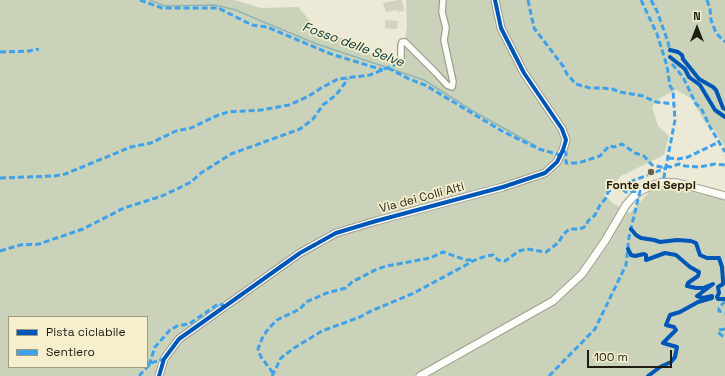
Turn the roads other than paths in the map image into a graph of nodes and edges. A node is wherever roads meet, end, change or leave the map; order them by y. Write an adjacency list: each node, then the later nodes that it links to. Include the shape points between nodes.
1 (443, 0): 3 (street, via 442,12 446,28 444,40 452,88 446,85 405,42 402,42 401,59)
2 (495, 0): 5 (street, Via dei Colli Alti, via 501,28 524,73 562,129 566,140 556,162 545,173 503,187 336,233 300,253 179,339 164,359)
3 (398, 63)
4 (725, 196): 6 (street, via 678,183 663,182 640,191 626,205 582,274 553,300)
5 (159, 376)
6 (420, 376)

